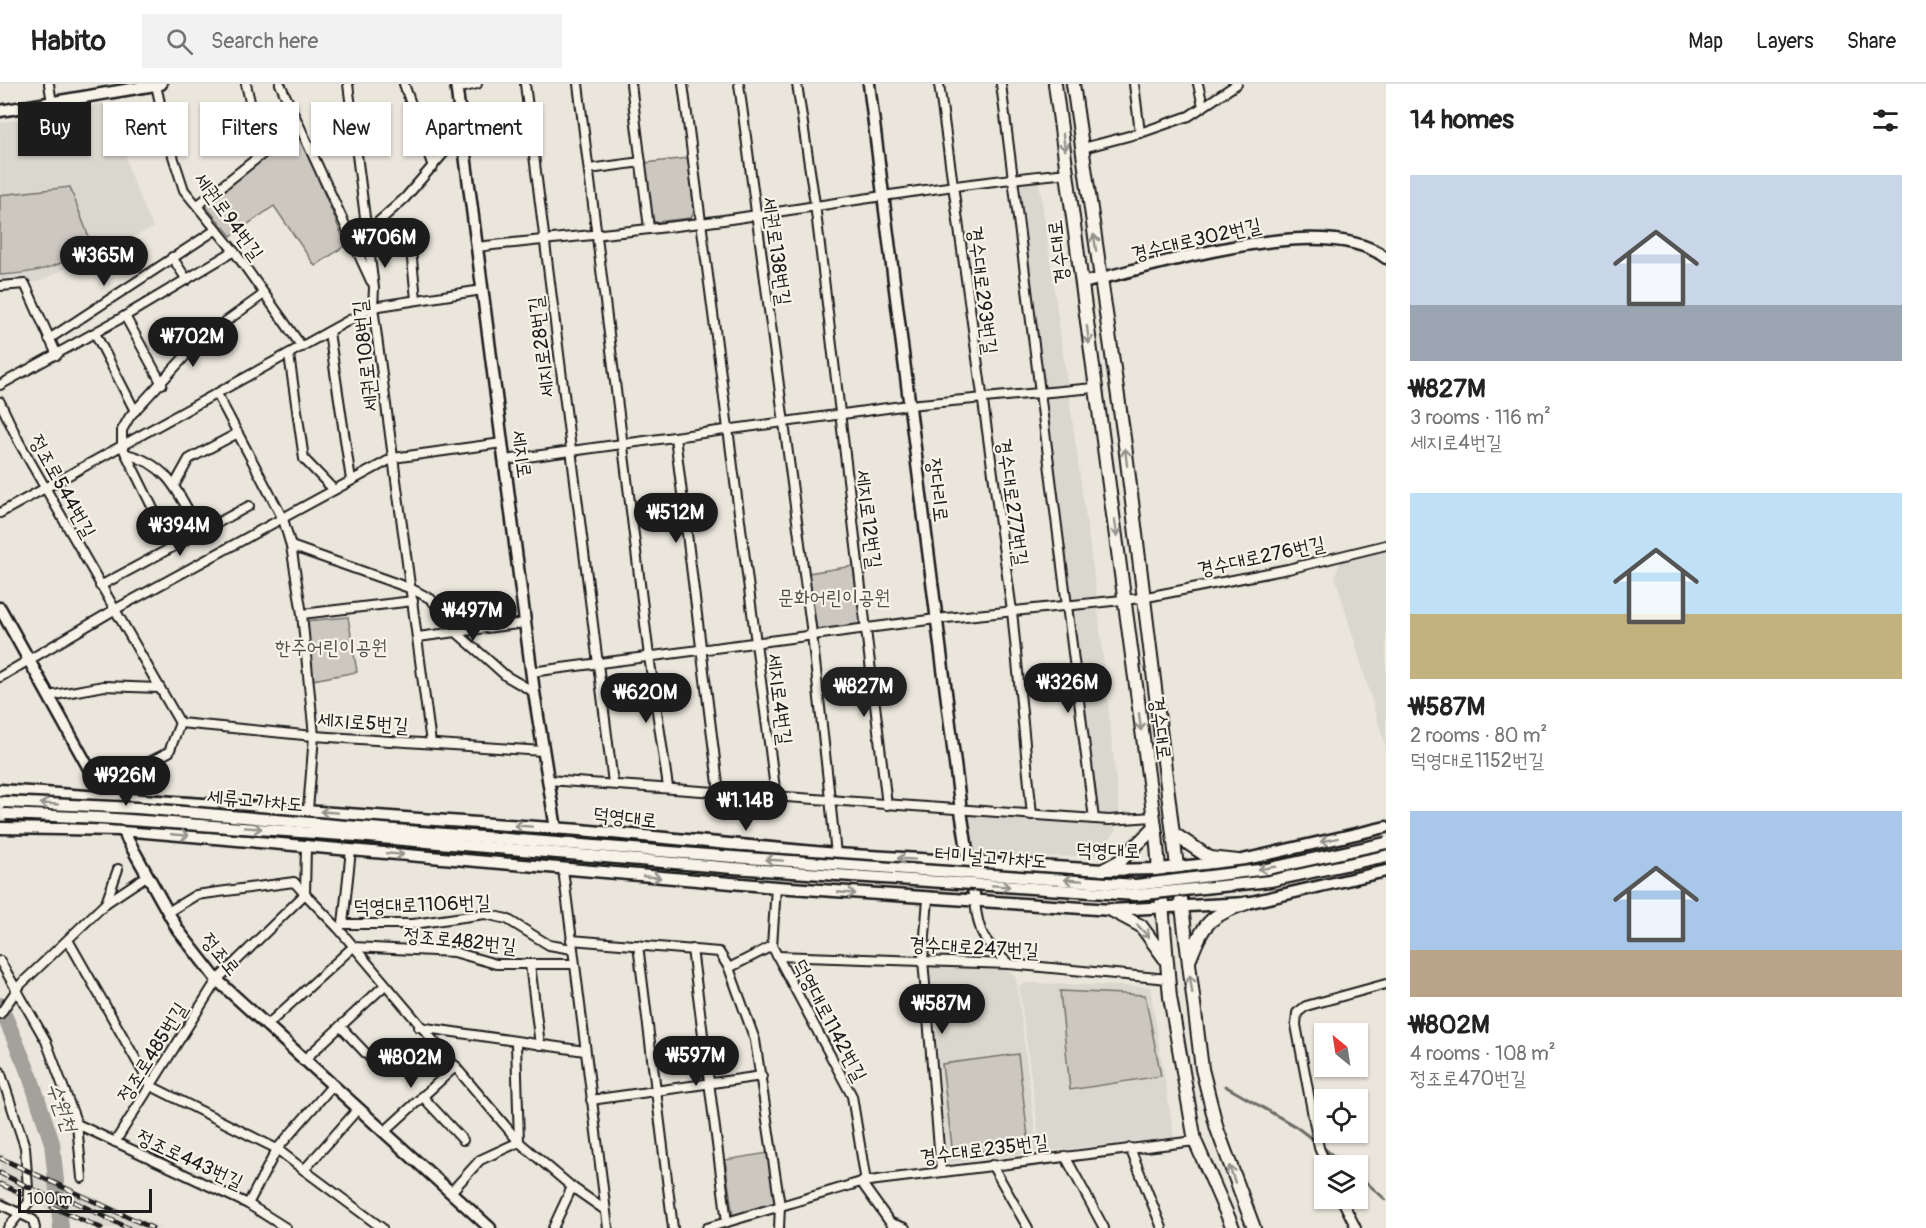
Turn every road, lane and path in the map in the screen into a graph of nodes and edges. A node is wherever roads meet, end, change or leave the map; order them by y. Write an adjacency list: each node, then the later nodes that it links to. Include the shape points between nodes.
1 (49, 84): 23 (street)
2 (246, 84): 25 (street)
3 (279, 84): 26 (street)
4 (348, 84): 51 (street, 세권로108번길)
5 (404, 84): 38 (street)
6 (477, 84): 22 (street)
7 (525, 84): 53 (street, 세지로28번길)
8 (578, 84): 39 (street)
9 (631, 84): 37 (street)
10 (683, 84): 47 (street)
11 (739, 84): 46 (street, 세권로138번길)
12 (797, 84): 44 (street)
13 (869, 84): 43 (main road, 장다리로)
14 (939, 84): 42 (street, 경수대로293번길)
15 (1001, 84): 41 (street)
16 (1055, 84): 40 (main road, 경수대로, one-way to 40)
17 (1073, 84): 33 (main road, 경수대로)
18 (1134, 84): 32 (street)
19 (1198, 84): 28 (street)
20 (1237, 84): 28 (street)
21 (154, 85): 24 (main road); 45 (street, 세권로94번길, via 184,190)
22 (456, 86): 27 (main road, 세지로)
23 (52, 102)
24 (58, 102)
25 (250, 102)
26 (287, 102)
27 (458, 102)
28 (1203, 106): 32 (street, via 1189,116)
29 (18, 108): 30 (main road)
30 (0, 111)
31 (299, 129): 62 (street)
32 (1140, 133): 33 (street)
33 (1083, 148): 58 (main road, 경수대로, one-way to 33)
34 (260, 156): 45 (street)
35 (442, 156): 38 (street)
36 (465, 156): 54 (main road, 세지로)
37 (641, 162): 39 (street); 48 (street)
38 (433, 167): 51 (street)
39 (589, 169): 52 (street)
40 (1068, 173): 41 (street); 60 (main road, 경수대로)
41 (1013, 178): 42 (street); 78 (street)
42 (953, 185): 43 (street); 79 (street, 경수대로293번길)
43 (884, 195): 44 (street); 81 (main road, 장다리로)
44 (814, 204): 46 (street); 83 (street)
45 (198, 205): 49 (street, 세권로94번길)
46 (756, 216): 47 (street); 84 (street, 세권로138번길)
47 (703, 222): 48 (street); 85 (street)
48 (649, 228): 52 (street)
49 (217, 229): 55 (street, 세권로94번길); 56 (street)
50 (409, 230): 65 (street)
51 (367, 232): 62 (street, 세권로108번길)
52 (597, 233): 53 (street); 89 (street)
53 (545, 239): 54 (street); 91 (street, 세지로28번길)
54 (477, 246): 63 (main road, 세지로)
55 (234, 251): 59 (street); 64 (street, 세권로94번길)
56 (172, 257): 59 (street); 70 (street)
57 (1386, 258): 58 (main road, 경수대로302번길, via 1342,239 1265,240)
58 (1100, 279): 60 (main road, 경수대로302번길); 108 (main road, 경수대로, one-way to 58, via 1125,445)
59 (187, 280): 67 (street)
60 (1082, 284): 76 (main road, 경수대로, one-way to 76)
61 (0, 286): 70 (street, via 25,284)
62 (374, 288): 66 (street, 세권로108번길)
63 (482, 290): 65 (street); 88 (main road, 세지로)
64 (264, 294): 71 (street, 세권로94번길); 74 (street, via 200,340)
65 (416, 299): 66 (street)
66 (374, 307): 68 (street); 93 (street, 세권로108번길)
67 (125, 316): 69 (street); 74 (street)
68 (329, 332): 71 (street); 95 (street)
69 (95, 333): 72 (street); 82 (street)
70 (50, 339): 72 (street)
71 (302, 347): 73 (street)
72 (57, 355): 75 (street)
73 (289, 355): 77 (street); 98 (street, via 304,459)
74 (162, 384): 82 (street)
75 (0, 385)
76 (1094, 388): 78 (street); 109 (main road, 경수대로, one-way to 109)
77 (217, 394): 86 (street); 90 (street)
78 (1041, 394): 79 (street); 111 (street, 경수대로277번길)
79 (981, 398): 81 (street); 114 (street, 경수대로277번길)
80 (0, 402): 97 (street, 정조로544번길)
81 (909, 405): 83 (street); 116 (main road, 장다리로)
82 (135, 411): 90 (street, via 122,430)
83 (839, 415): 84 (street); 118 (street, 세지로12번길)
84 (784, 423): 85 (street); 120 (street, 세권로138번길)
85 (728, 430): 87 (street); 122 (street)
86 (238, 433): 96 (street, via 189,459); 101 (street)
87 (675, 437): 89 (street); 123 (street)
88 (502, 443): 93 (street); 94 (main road, 세지로)
89 (623, 444): 91 (street); 124 (street)
90 (122, 446): 92 (street); 97 (street)
91 (569, 451): 94 (street); 126 (street)
92 (126, 454): 96 (street, via 168,475); 105 (street)
93 (393, 458): 95 (street); 107 (street, 세권로108번길)
94 (505, 460): 117 (main road, 세지로)
95 (351, 480): 98 (street)
96 (174, 486): 102 (street)
97 (46, 488): 100 (street); 106 (street, 정조로544번길)
98 (334, 490): 101 (street)
99 (249, 506): 102 (street)
100 (0, 513)
101 (283, 519): 104 (street); 113 (street)
102 (200, 532): 105 (street)
103 (1386, 544): 108 (street, 경수대로276번길, via 1287,569)
104 (291, 546): 107 (street); 115 (street)
105 (172, 547): 106 (street)
106 (100, 586): 113 (street, 정조로544번길)
107 (412, 589): 110 (street, 세권로108번길); 119 (street, via 431,599)
108 (1142, 598): 109 (street); 158 (main road, 경수대로)
109 (1126, 600): 111 (street); 151 (main road, 경수대로, one-way to 151)
110 (413, 601): 115 (street); 121 (street, 세권로108번길)
111 (1067, 606): 114 (street); 150 (street, 경수대로277번길)
112 (0, 608): 125 (main road, 정조로)
113 (114, 610): 125 (street); 129 (street)
114 (1012, 611): 116 (street); 149 (street, 경수대로277번길)
115 (302, 614): 133 (street)
116 (936, 619): 118 (street); 147 (main road, 장다리로)
117 (525, 623): 119 (street); 127 (main road, 세지로)
118 (866, 628): 120 (street); 145 (street)
119 (456, 632): 121 (street); 130 (street, via 506,676)
120 (812, 634): 122 (street); 143 (street, 세권로138번길)
121 (418, 637): 134 (street, 세권로108번길)
122 (756, 642): 123 (street); 142 (street, 세지로4번길)
123 (701, 649): 124 (street); 141 (street)
124 (649, 656): 126 (street); 138 (street)
125 (29, 661): 128 (street); 131 (main road, 정조로)
126 (598, 663): 127 (street); 137 (street)
127 (531, 672): 130 (main road, 세지로)
128 (0, 677)
129 (159, 688): 131 (street, via 104,686); 132 (street)
130 (534, 692): 135 (main road, 세지로)
131 (49, 696): 140 (main road, 정조로)
132 (180, 723): 133 (street, 세지로5번길); 140 (street, via 169,752)
133 (314, 735): 134 (street, 세지로5번길); 146 (street)
134 (431, 743): 135 (street, 세지로5번길)
135 (543, 751): 136 (main road, 세지로)
136 (548, 780): 137 (street); 154 (main road, 세지로)
137 (612, 783): 138 (street)
138 (668, 788): 141 (street)
139 (0, 790): 140 (main road, 덕영대로)
140 (102, 792): 146 (main road, 덕영대로); 155 (main road, 정조로)
141 (719, 792): 142 (street)
142 (776, 796): 143 (street)
143 (831, 801): 145 (street); 162 (street, 세권로138번길)
144 (2, 802): 156 (main road, 세류고가차도, one-way to 144, bridge, via 137,808)
145 (887, 805): 147 (street)
146 (308, 810): 154 (main road, 덕영대로, one-way to 146)
147 (961, 811): 149 (street); 167 (main road, 장다리로)
148 (3, 814): 156 (main road, 세류고가차도, one-way to 156, bridge)
149 (1032, 815): 150 (street)
150 (1094, 819): 151 (street)
151 (1154, 822): 171 (main road, 경수대로); 172 (main road, via 1120,861)
152 (1386, 827): 165 (main road, 덕영대로, one-way to 165)
153 (0, 828): 155 (main road)
154 (556, 829): 157 (main road, 덕영대로)
155 (122, 830): 160 (main road, one-way to 160); 175 (main road, 정조로)
156 (358, 831): 163 (main road, 덕영대로)
157 (603, 834): 162 (main road, 덕영대로); 163 (main road)
158 (1174, 834): 165 (main road, via 1210,858); 168 (main road, 경수대로)
159 (1386, 843): 166 (main road, 터미널고가차도, one-way to 166, bridge, via 1267,869 1136,885)
160 (306, 845): 161 (main road); 177 (street)
161 (351, 850): 170 (main road, one-way to 170); 186 (street)
162 (836, 854): 167 (main road, 덕영대로, one-way to 162)
163 (652, 855): 166 (main road, 덕영대로); 173 (main road)
164 (1386, 856): 166 (main road, 터미널고가차도, one-way to 164, bridge, via 1136,895 1270,881)
165 (1238, 861): 168 (main road, 덕영대로)
166 (733, 862)
167 (970, 863): 172 (main road, 덕영대로); 179 (main road, 장다리로)
168 (1179, 867): 171 (main road, 덕영대로); 182 (main road, 경수대로)
169 (118, 869): 180 (street)
170 (563, 869): 173 (main road); 188 (street)
171 (1159, 869): 172 (main road, 덕영대로); 183 (main road, 경수대로)
172 (1103, 870)
173 (599, 872): 176 (main road, one-way to 176)
174 (1386, 872): 181 (main road)
175 (147, 875): 180 (street); 185 (main road, 정조로)
176 (776, 887): 178 (main road, one-way to 178); 190 (street, 덕영대로1142번길)
177 (305, 894): 185 (street, via 298,884 283,884 196,895); 186 (street, 덕영대로1106번길); 204 (street, 정조로485번길)
178 (928, 899): 179 (main road); 196 (street)
179 (975, 901): 184 (main road); 201 (street, via 977,927 989,946)
180 (106, 903): 187 (street)
181 (1247, 903): 182 (main road); 198 (main road, via 1223,911 1205,925)
182 (1183, 907): 183 (main road); 198 (main road, 경수대로)
183 (1163, 908): 184 (main road); 197 (main road, 경수대로)
184 (1111, 910): 197 (main road, one-way to 197, via 1141,926)
185 (168, 912): 204 (main road, 정조로)
186 (341, 926): 191 (street, 덕영대로1106번길); 192 (street, 덕영대로1106번길, via 413,924 485,914 507,919 549,945)
187 (69, 940): 207 (street); 222 (street)
188 (571, 940): 189 (street); 192 (street)
189 (638, 945): 193 (street); 224 (street)
190 (772, 946): 194 (street, 덕영대로1142번길); 202 (street, 덕영대로1142번길)
191 (353, 947): 199 (street, 정조로482번길, via 454,952 496,963); 206 (street, 덕영대로1106번길); 209 (street)
192 (572, 949): 200 (street)
193 (692, 949): 202 (street, via 719,952); 220 (street)
194 (777, 956): 196 (street, 경수대로247번길); 242 (street, 덕영대로1142번길, via 852,1096)
195 (0, 960): 207 (street)
196 (923, 960): 201 (street, 경수대로247번길); 240 (street)
197 (1166, 961): 203 (main road, 경수대로)
198 (1188, 962): 268 (main road, 경수대로, one-way to 198, via 1217,1129 1202,1069)
199 (530, 964): 200 (street, 정조로482번길); 213 (street)
200 (574, 964): 214 (street)
201 (1009, 964): 203 (street, 경수대로247번길)
202 (729, 968): 219 (street, via 755,1040)
203 (1167, 979): 231 (main road, 경수대로)
204 (217, 980): 209 (main road, 정조로); 222 (street, 정조로485번길)
205 (1386, 984): 236 (street, via 1306,1006 1297,1013 1296,1025)
206 (385, 985): 210 (street); 211 (street, 덕영대로1106번길)
207 (15, 994): 208 (street); 228 (street, via 46,1041)
208 (0, 1014)
209 (266, 1026): 215 (main road, 정조로)
210 (340, 1026): 215 (street); 216 (street)
211 (419, 1027): 212 (street); 217 (street, 덕영대로1106번길)
212 (516, 1042): 213 (street); 233 (street)
213 (540, 1045): 214 (street)
214 (585, 1050): 226 (street)
215 (303, 1061): 223 (main road, 정조로)
216 (376, 1064)
217 (456, 1066): 225 (street); 233 (street, 덕영대로1106번길)
218 (0, 1071): 221 (street)
219 (762, 1076): 220 (street); 247 (street)
220 (708, 1082): 224 (street); 251 (street)
221 (2, 1085): 250 (street, via 25,1147 29,1202)
222 (151, 1086): 232 (street, 정조로485번길); 235 (street)
223 (332, 1086): 227 (main road, 정조로); 235 (street)
224 (655, 1090): 226 (street); 260 (street)
225 (422, 1096): 229 (street); 230 (street)
226 (591, 1100): 249 (street)
227 (358, 1109): 229 (main road, 정조로); 239 (street)
228 (77, 1124): 232 (street, 정조로443번길); 241 (street)
229 (384, 1132): 244 (main road, 정조로)
230 (463, 1140)
231 (1195, 1141): 234 (street, 경수대로235번길); 267 (main road, 경수대로)
232 (116, 1142): 246 (street, 정조로443번길)
233 (519, 1142): 243 (street, 덕영대로1106번길); 244 (street, via 480,1160)
234 (1130, 1148): 237 (street, 경수대로235번길); 266 (street)
235 (277, 1149): 239 (street); 246 (street)
236 (1323, 1155)
237 (1065, 1156): 238 (street, 경수대로235번길); 265 (street)
238 (992, 1165): 240 (street, 경수대로235번길); 264 (street)
239 (304, 1170): 257 (street)
240 (941, 1171): 242 (street, 경수대로235번길)
241 (82, 1178)
242 (863, 1182): 247 (street, 경수대로235번길); 253 (street)
243 (572, 1187): 249 (street, 덕영대로1106번길); 258 (street)
244 (451, 1192): 252 (main road, 정조로)
245 (0, 1204): 250 (street)
246 (248, 1204): 256 (street, 정조로443번길)
247 (780, 1206): 251 (street, 경수대로235번길); 262 (street)
248 (1346, 1209): 269 (street)
249 (606, 1210): 259 (street)
250 (21, 1214): 254 (street); 255 (street, via 33,1220)
251 (727, 1222): 261 (street, 경수대로235번길)
252 (485, 1226)
253 (892, 1226): 263 (street)
254 (8, 1228)
255 (35, 1228)
256 (286, 1228)
257 (382, 1228)
258 (553, 1228)
259 (608, 1228)
260 (673, 1228)
261 (707, 1228)
262 (779, 1228)
263 (905, 1228)
264 (1028, 1228)
265 (1104, 1228)
266 (1162, 1228)
267 (1233, 1228)
268 (1254, 1228)
269 (1356, 1228)

